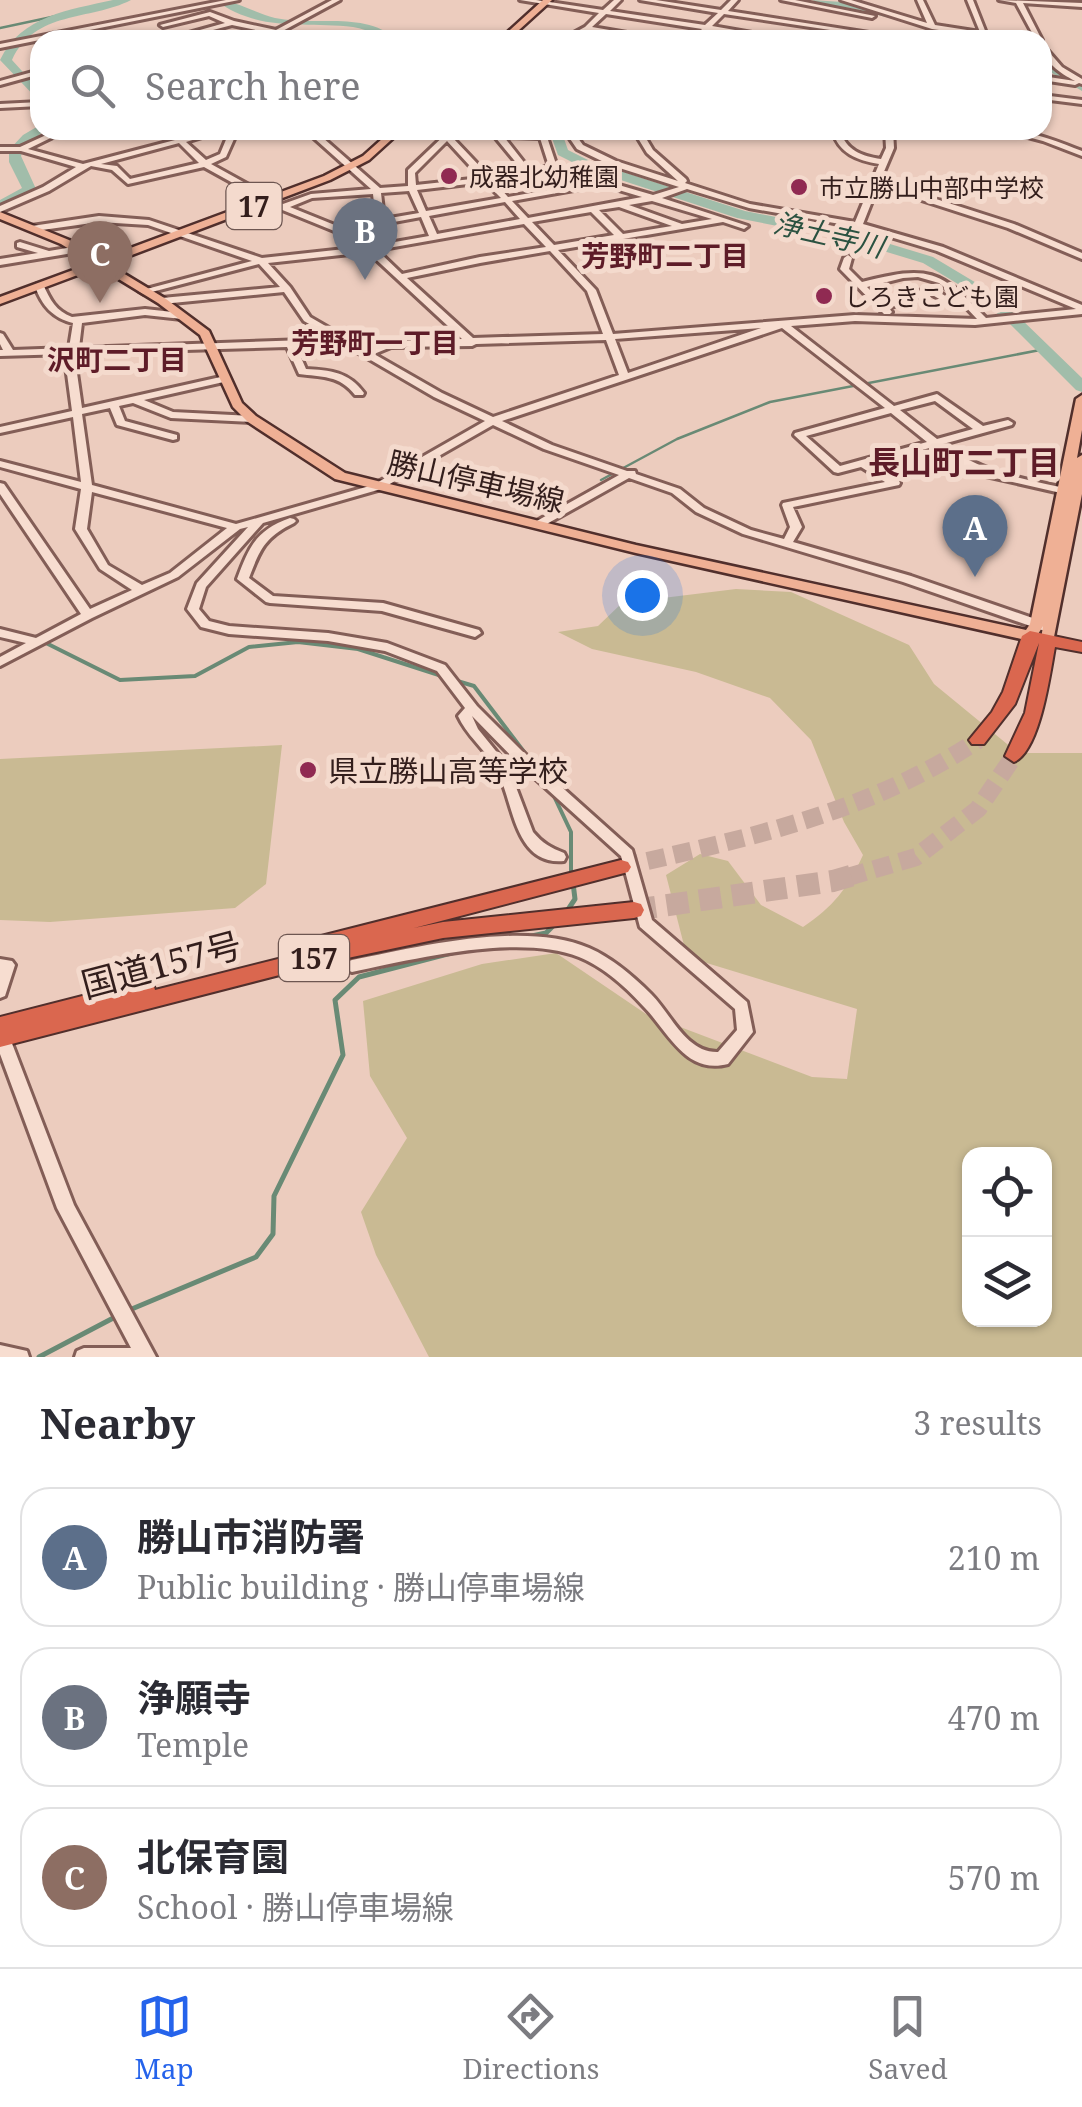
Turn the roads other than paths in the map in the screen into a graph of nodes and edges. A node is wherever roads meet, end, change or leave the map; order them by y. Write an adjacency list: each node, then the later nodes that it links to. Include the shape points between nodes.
1 (236, 0): 24 (street)
2 (337, 0): 28 (street)
3 (523, 0): 13 (street)
4 (618, 0): 16 (street)
5 (643, 0): 17 (street)
6 (735, 0): 17 (street)
7 (784, 0): 15 (street)
8 (844, 0): 15 (street)
9 (920, 0): 21 (street)
10 (970, 0): 35 (street)
11 (1002, 0): 12 (street)
12 (1018, 0): 14 (street); 36 (street)
13 (546, 2): 16 (street); 29 (main road)
14 (1082, 5)
15 (872, 9): 21 (street)
16 (603, 12): 22 (street); 23 (street)
17 (723, 12): 23 (street); 33 (street)
18 (150, 20): 20 (street)
19 (232, 23): 20 (street, via 210,14); 26 (street); 27 (street)
20 (163, 25): 25 (street)
21 (932, 27): 34 (street)
22 (587, 28): 30 (street); 31 (street)
23 (707, 28): 32 (street)
24 (83, 30)
25 (170, 30)
26 (206, 30)
27 (268, 30)
28 (281, 30)
29 (514, 30)
30 (583, 30)
31 (600, 30)
32 (721, 30)
33 (833, 30)
34 (963, 30)
35 (982, 30)
36 (1033, 30)
37 (30, 40): 38 (street)
38 (0, 46)
39 (1052, 60): 43 (street)
40 (30, 74): 42 (street)
41 (1052, 80): 43 (street)
42 (0, 82)
43 (1081, 83)
44 (1052, 98): 45 (street)
45 (1082, 102)
46 (30, 104): 47 (street)
47 (0, 106)
48 (42, 140): 63 (street)
49 (180, 140): 66 (street); 67 (street)
50 (230, 140): 66 (street, via 223,155)
51 (321, 140): 68 (street)
52 (384, 140): 68 (main road, 17)
53 (444, 140): 75 (street, via 411,172)
54 (457, 140): 71 (street)
55 (501, 140): 70 (street)
56 (544, 140): 69 (street)
57 (576, 140): 74 (street, via 586,152)
58 (643, 140): 74 (street)
59 (839, 140): 65 (street, via 858,159)
60 (890, 140): 65 (street)
61 (1048, 140): 64 (street)
62 (0, 149): 63 (street)
63 (21, 150): 67 (street)
64 (1082, 154)
65 (883, 162): 73 (street)
66 (205, 164): 67 (street, via 128,182 114,168); 78 (street)
67 (88, 165): 83 (street)
68 (352, 166): 76 (street); 78 (main road, 17)
69 (554, 168): 70 (street); 72 (street)
70 (528, 172): 71 (street)
71 (488, 179): 75 (street); 79 (street)
72 (608, 182): 77 (street); 79 (street)
73 (876, 182): 90 (street); 101 (street)
74 (688, 186): 77 (street); 90 (street, via 748,206)
75 (412, 188): 76 (street); 84 (street)
76 (376, 190): 81 (street, via 311,196); 86 (street)
77 (660, 196): 80 (street); 85 (street)
78 (270, 200): 81 (street); 92 (main road, 17)
79 (507, 200): 84 (street); 87 (street)
80 (620, 204): 82 (street); 88 (street)
81 (283, 207): 93 (street)
82 (593, 209): 87 (street); 95 (street)
83 (0, 212): 91 (main road, 勝山停車場線)
84 (424, 215): 86 (street); 94 (street)
85 (725, 220): 88 (street); 89 (street)
86 (380, 222): 93 (street)
87 (525, 222): 94 (street); 98 (street)
88 (680, 226): 95 (street)
89 (744, 226)
90 (858, 226): 115 (street, via 982,264)
91 (36, 228): 92 (street, via 99,219 150,223); 99 (main road, 勝山停車場線)
92 (180, 234): 103 (street); 105 (main road, 17)
93 (357, 237): 97 (street)
94 (434, 238): 97 (street)
95 (622, 238): 98 (street)
96 (20, 245): 100 (street)
97 (370, 249): 103 (street); 106 (street)
98 (554, 249): 106 (street); 122 (street, via 591,290)
99 (78, 250): 100 (street); 105 (main road, 勝山停車場線)
100 (48, 254): 104 (street)
101 (1082, 256)
102 (848, 258): 107 (street, via 844,268)
103 (260, 261): 109 (street); 110 (street)
104 (0, 262)
105 (101, 263): 108 (main road, 17); 110 (main road, 勝山停車場線)
106 (400, 277): 124 (street)
107 (862, 285): 111 (street, via 911,271 938,278); 114 (street)
108 (40, 286): 112 (main road, 17); 118 (street, via 44,302)
109 (287, 288): 113 (street); 123 (street, via 307,319)
110 (144, 291): 113 (main road, 勝山停車場線)
111 (962, 297): 114 (street, via 948,301 930,290); 119 (street)
112 (0, 301)
113 (162, 301): 116 (main road, 勝山停車場線)
114 (884, 307): 117 (street)
115 (1082, 309): 119 (street)
116 (182, 316): 118 (street, via 145,312); 125 (main road, 勝山停車場線)
117 (891, 319): 119 (street); 120 (street)
118 (78, 321): 127 (street)
119 (984, 322)
120 (783, 324): 122 (street); 130 (street); 136 (street)
121 (0, 336): 128 (street)
122 (610, 336): 124 (street); 130 (street)
123 (345, 342): 126 (street); 129 (street)
124 (472, 343): 129 (street, via 389,344)
125 (213, 346): 126 (street); 127 (street); 131 (main road, 勝山停車場線)
126 (291, 346): 132 (street, via 302,372 334,373)
127 (74, 350): 128 (street); 137 (street)
128 (4, 353)
129 (366, 354): 139 (street)
130 (625, 378): 139 (street)
131 (224, 379): 133 (street); 138 (main road, 勝山停車場線)
132 (359, 393)
133 (134, 400): 135 (street); 138 (street, via 170,415)
134 (1081, 404): 152 (main road)
135 (114, 405): 137 (street); 143 (street, via 121,423)
136 (892, 408): 142 (street, via 938,397); 144 (street); 147 (street, via 800,436 838,470)
137 (76, 414): 141 (street); 151 (street)
138 (252, 419): 150 (main road, 勝山停車場線, via 340,476)
139 (494, 420): 148 (street, via 548,448); 150 (street)
140 (1008, 423): 142 (street)
141 (0, 430)
142 (982, 430): 144 (street)
143 (173, 437)
144 (937, 443): 147 (street); 152 (street, via 990,474)
145 (1082, 459): 152 (main road)
146 (0, 464): 151 (street)
147 (864, 464): 157 (street, via 895,483 786,505 796,526)
148 (631, 473): 155 (street); 157 (street)
149 (0, 486): 159 (street)
150 (377, 486): 153 (street); 155 (main road, 勝山停車場線)
151 (86, 487): 156 (street); 158 (street, via 81,529 90,549 104,567)
152 (1071, 493): 160 (main road)
153 (319, 505): 154 (street); 161 (street, via 268,530 243,580 270,598 382,607)
154 (258, 523): 156 (street); 166 (street, via 201,586 193,609 204,624 387,647 441,668)
155 (539, 524): 160 (main road, 勝山停車場線)
156 (236, 527): 158 (street, via 174,575)
157 (786, 545): 160 (street, via 907,579)
158 (141, 590): 159 (street)
159 (88, 615): 163 (street)
160 (1042, 632): 164 (highway); 167 (highway, via 1020,682); 168 (highway, via 1034,713)
161 (475, 633)
162 (0, 634): 163 (street)
163 (36, 642): 165 (street)
164 (1082, 647)
165 (0, 662)
166 (472, 709): 169 (street, via 464,716 472,736 506,774 526,833 544,853); 173 (street, via 627,854 645,923 742,1006 745,1032 722,1059 707,1062 682,1046 624,979 581,952 544,943 442,948)
167 (978, 740)
168 (1014, 756)
169 (559, 857)
170 (621, 867): 175 (highway, 国道157号 / 157)
171 (634, 910): 175 (highway, 国道157号 / 157, via 443,930)
172 (0, 964): 174 (street, via 7,965)
173 (352, 966)
174 (0, 992)
175 (0, 1034): 177 (street, via 66,1208)
176 (0, 1354): 178 (street)
177 (146, 1356): 179 (street)
178 (20, 1357)
179 (84, 1357)

